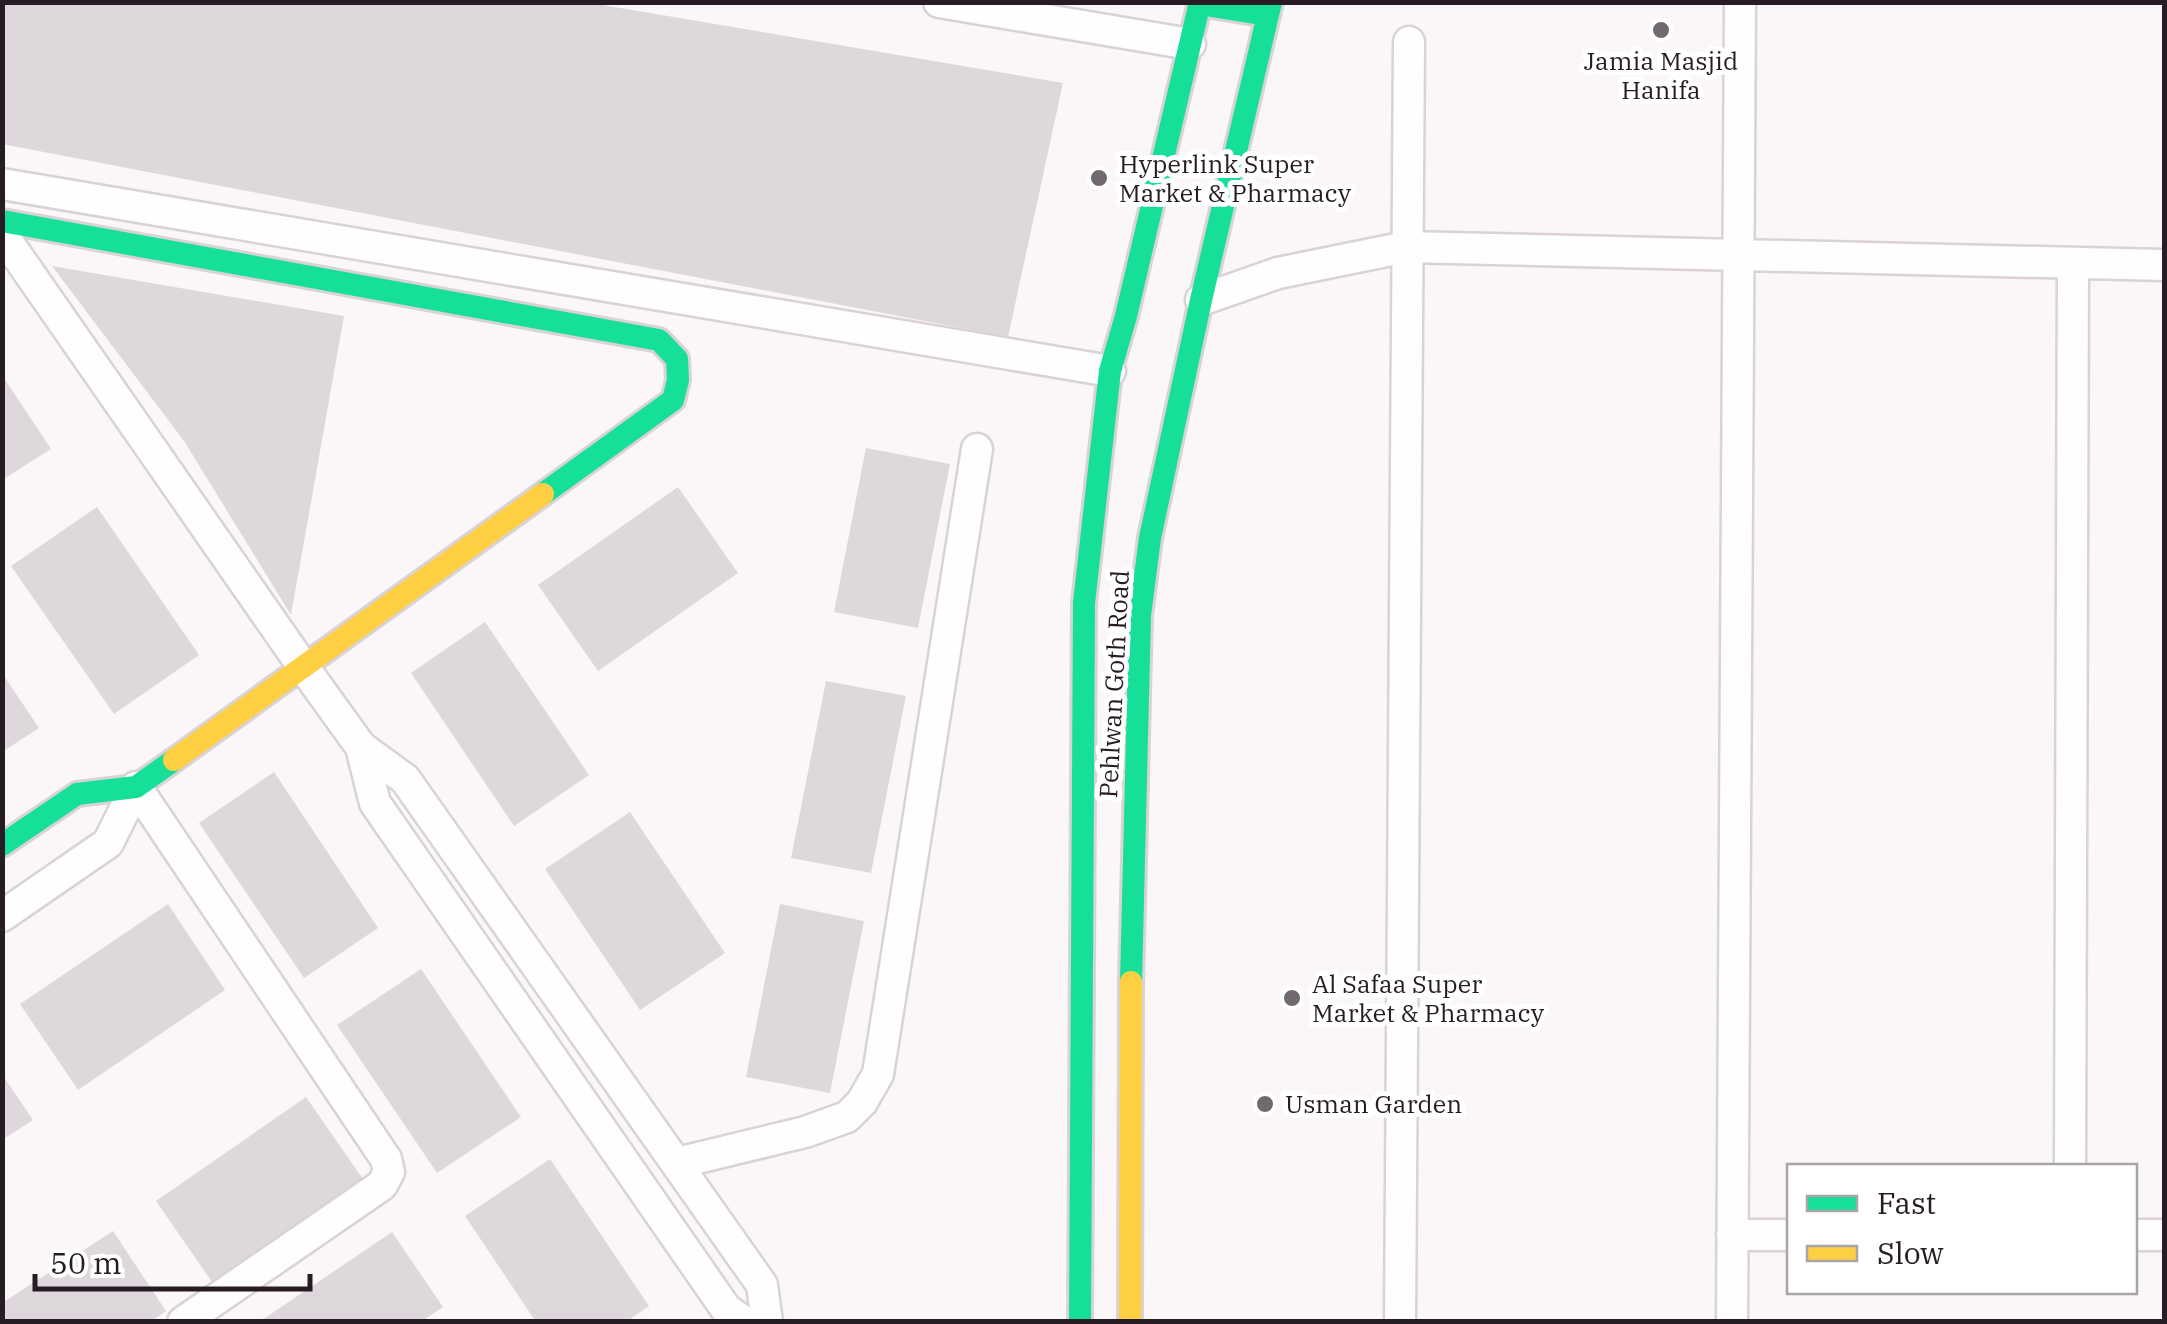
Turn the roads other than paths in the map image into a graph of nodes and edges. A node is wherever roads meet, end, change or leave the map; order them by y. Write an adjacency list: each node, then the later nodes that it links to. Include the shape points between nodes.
1 (938, 2): 6 (street)
2 (1740, 2): 11 (street)
3 (1199, 3): 4 (main road); 6 (main road, Pehlwan Goth Road)
4 (1269, 9): 14 (main road, Pehlwan Goth Road)
5 (1409, 42): 10 (street)
6 (1190, 44): 15 (main road, Pehlwan Goth Road)
7 (2, 184): 15 (street)
8 (2, 220): 17 (main road, via 659,340 677,359 673,400)
9 (2, 234): 17 (street)
10 (1406, 247): 11 (street); 14 (street, via 1278,273); 33 (street)
11 (1739, 255): 12 (street); 25 (street)
12 (2072, 263): 13 (street); 23 (street)
13 (2164, 265)
14 (1201, 300): 32 (main road, Pehlwan Goth Road, via 1140,615)
15 (1110, 371): 31 (main road, Pehlwan Goth Road, via 1084,603)
16 (977, 449): 22 (street, via 878,1074 848,1117)
17 (304, 668): 18 (street); 19 (main road)
18 (361, 747): 22 (street, via 405,780); 29 (street, via 375,803 726,1309)
19 (136, 786): 20 (main road, via 77,794); 21 (street, via 108,843); 28 (street, via 389,1172 382,1185)
20 (2, 845)
21 (2, 916)
22 (678, 1163): 30 (street, via 762,1285)
23 (2070, 1164)
24 (2164, 1234): 27 (street)
25 (1732, 1235): 26 (street); 34 (street)
26 (1787, 1235)
27 (2137, 1235)
28 (183, 1322)
29 (744, 1322)
30 (767, 1322)
31 (1080, 1322)
32 (1130, 1322)
33 (1400, 1322)
34 (1732, 1322)

